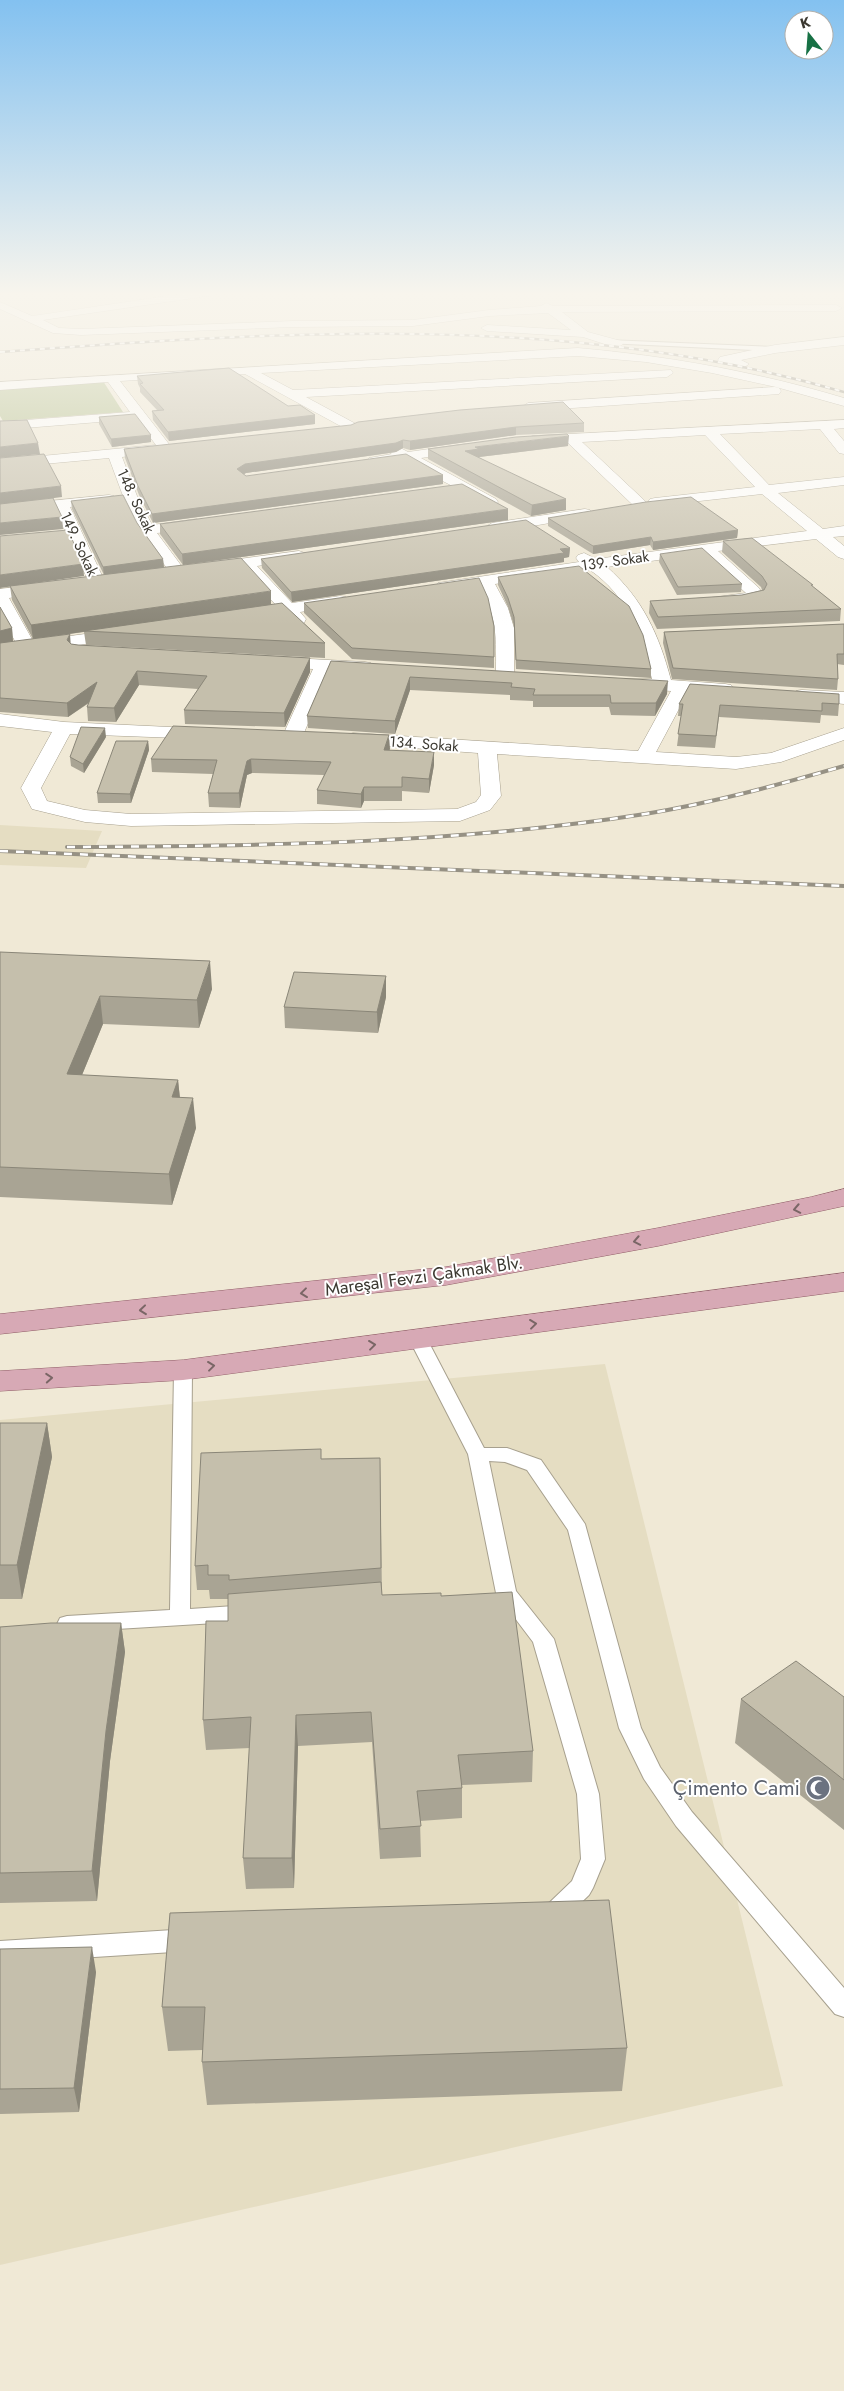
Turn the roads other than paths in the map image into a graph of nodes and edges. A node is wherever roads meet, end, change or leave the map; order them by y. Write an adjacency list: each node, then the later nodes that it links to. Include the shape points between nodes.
1 (132, 404): 5 (street)
2 (307, 404): 10 (street)
3 (573, 404): 4 (street)
4 (519, 407)
5 (140, 414): 9 (street); 17 (street, via 170,448)
6 (376, 423): 10 (street)
7 (844, 424): 8 (street)
8 (824, 425): 12 (street); 16 (street)
9 (0, 426)
10 (348, 426): 11 (street); 18 (street)
11 (328, 429)
12 (709, 431): 13 (street); 23 (street)
13 (571, 438): 14 (street); 26 (street)
14 (518, 441)
15 (477, 447): 18 (street)
16 (844, 450)
17 (114, 453): 20 (street); 25 (street, 148. Sokak)
18 (408, 456): 19 (street); 22 (street)
19 (360, 463)
20 (0, 464)
21 (844, 480): 23 (street)
22 (465, 488): 24 (street); 32 (street)
23 (766, 490): 26 (street); 37 (street)
24 (436, 492)
25 (130, 496): 27 (street); 33 (street, 148. Sokak)
26 (640, 504): 28 (street)
27 (61, 505): 29 (street); 38 (street, 149. Sokak)
28 (622, 507)
29 (0, 510)
30 (603, 510): 32 (street)
31 (215, 522): 33 (street)
32 (529, 523): 34 (street); 36 (street)
33 (147, 530): 46 (street, 148. Sokak)
34 (475, 531)
35 (844, 532): 37 (street, 139. Sokak)
36 (545, 533)
37 (821, 534): 40 (street, 139. Sokak); 43 (street)
38 (75, 535): 39 (street); 50 (street, 149. Sokak)
39 (56, 536)
40 (705, 548): 45 (street, 139. Sokak); 54 (street, via 756,597)
41 (570, 549): 45 (street)
42 (314, 554): 44 (street)
43 (844, 554)
44 (246, 564): 46 (street); 57 (street)
45 (594, 564): 49 (street, 139. Sokak); 56 (street)
46 (178, 572): 47 (street)
47 (160, 574)
48 (115, 580): 50 (street)
49 (485, 580): 51 (street, 139. Sokak); 69 (street, via 500,608 505,628)
50 (97, 582): 52 (street)
51 (429, 588)
52 (0, 595): 63 (street)
53 (353, 599): 57 (street)
54 (712, 601)
55 (654, 603): 56 (street)
56 (634, 604): 61 (street)
57 (287, 609): 58 (street); 59 (street)
58 (232, 617)
59 (307, 628)
60 (140, 631): 63 (street)
61 (650, 636): 62 (street); 72 (street)
62 (668, 636)
63 (15, 649): 64 (street)
64 (106, 654)
65 (325, 656): 66 (street); 67 (street, via 346,666); 81 (street, via 284,735)
66 (255, 661)
67 (379, 668)
68 (486, 674): 69 (street)
69 (505, 675): 70 (street)
70 (525, 676)
71 (614, 682): 72 (street)
72 (663, 685): 73 (street)
73 (682, 686): 74 (street); 84 (street)
74 (739, 690)
75 (787, 694): 76 (street)
76 (844, 698)
77 (0, 720): 78 (street)
78 (64, 728): 79 (street); 83 (street, via 31,788 39,805 85,816 131,820 460,815 483,806 491,796)
79 (228, 734)
80 (844, 734): 84 (street, 134. Sokak, via 774,758 748,763)
81 (312, 737)
82 (331, 738): 83 (street, 134. Sokak)
83 (487, 749): 84 (street, 134. Sokak)
84 (644, 757)
85 (844, 1197): 87 (main road, Mareşal Fevzi Çakmak Blv., one-way to 87, via 668,1235 446,1276)
86 (844, 1282): 88 (main road, one-way to 86)
87 (0, 1324)
88 (418, 1339): 89 (main road, one-way to 88); 91 (lane)
89 (183, 1370): 90 (main road, one-way to 89); 94 (lane)
90 (0, 1381)
91 (478, 1454): 92 (lane); 99 (lane, via 507,1455 534,1465 578,1528 630,1728 652,1772 684,1819)
92 (496, 1594): 96 (lane, via 543,1639 588,1794 593,1859 580,1888 556,1912)
93 (269, 1612): 94 (lane)
94 (180, 1618): 95 (lane)
95 (47, 1625)
96 (530, 1918)
97 (210, 1939): 98 (lane)
98 (0, 1952)
99 (844, 2006)

